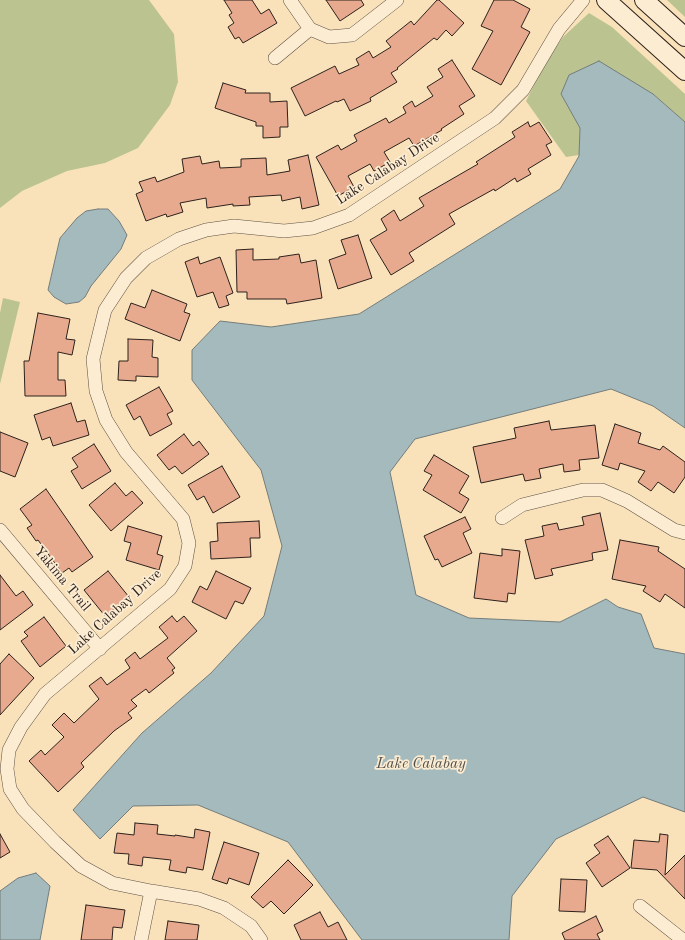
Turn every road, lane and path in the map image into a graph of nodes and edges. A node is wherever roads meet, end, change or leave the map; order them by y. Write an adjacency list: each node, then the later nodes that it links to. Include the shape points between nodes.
1 (290, 0): 6 (street)
2 (397, 0): 6 (street, via 352,35 329,37)
3 (583, 0): 13 (street, Lake Calabay Drive, via 559,28 522,90 495,118 349,215 314,228 284,231 234,226 206,230 179,238 146,258 126,278 105,310 93,359 96,391 106,420 126,452 183,519 189,543 185,566 170,589)
4 (606, 0): 9 (street)
5 (644, 0): 7 (street)
6 (310, 29): 8 (street)
7 (685, 37)
8 (275, 58)
9 (685, 72)
10 (502, 518): 12 (street, via 522,504 583,490 602,490 627,501 674,530)
11 (0, 530): 13 (street, Yakima Trail)
12 (685, 533)
13 (100, 649): 14 (street, Lake Calabay Drive, via 45,694 21,727 9,750 7,769 10,789 23,809 81,866 112,882)
14 (151, 891): 16 (street); 17 (street, Lake Calabay Drive, via 199,899 224,908 251,926)
15 (640, 906): 18 (street)
16 (141, 940)
17 (261, 940)
18 (682, 940)

